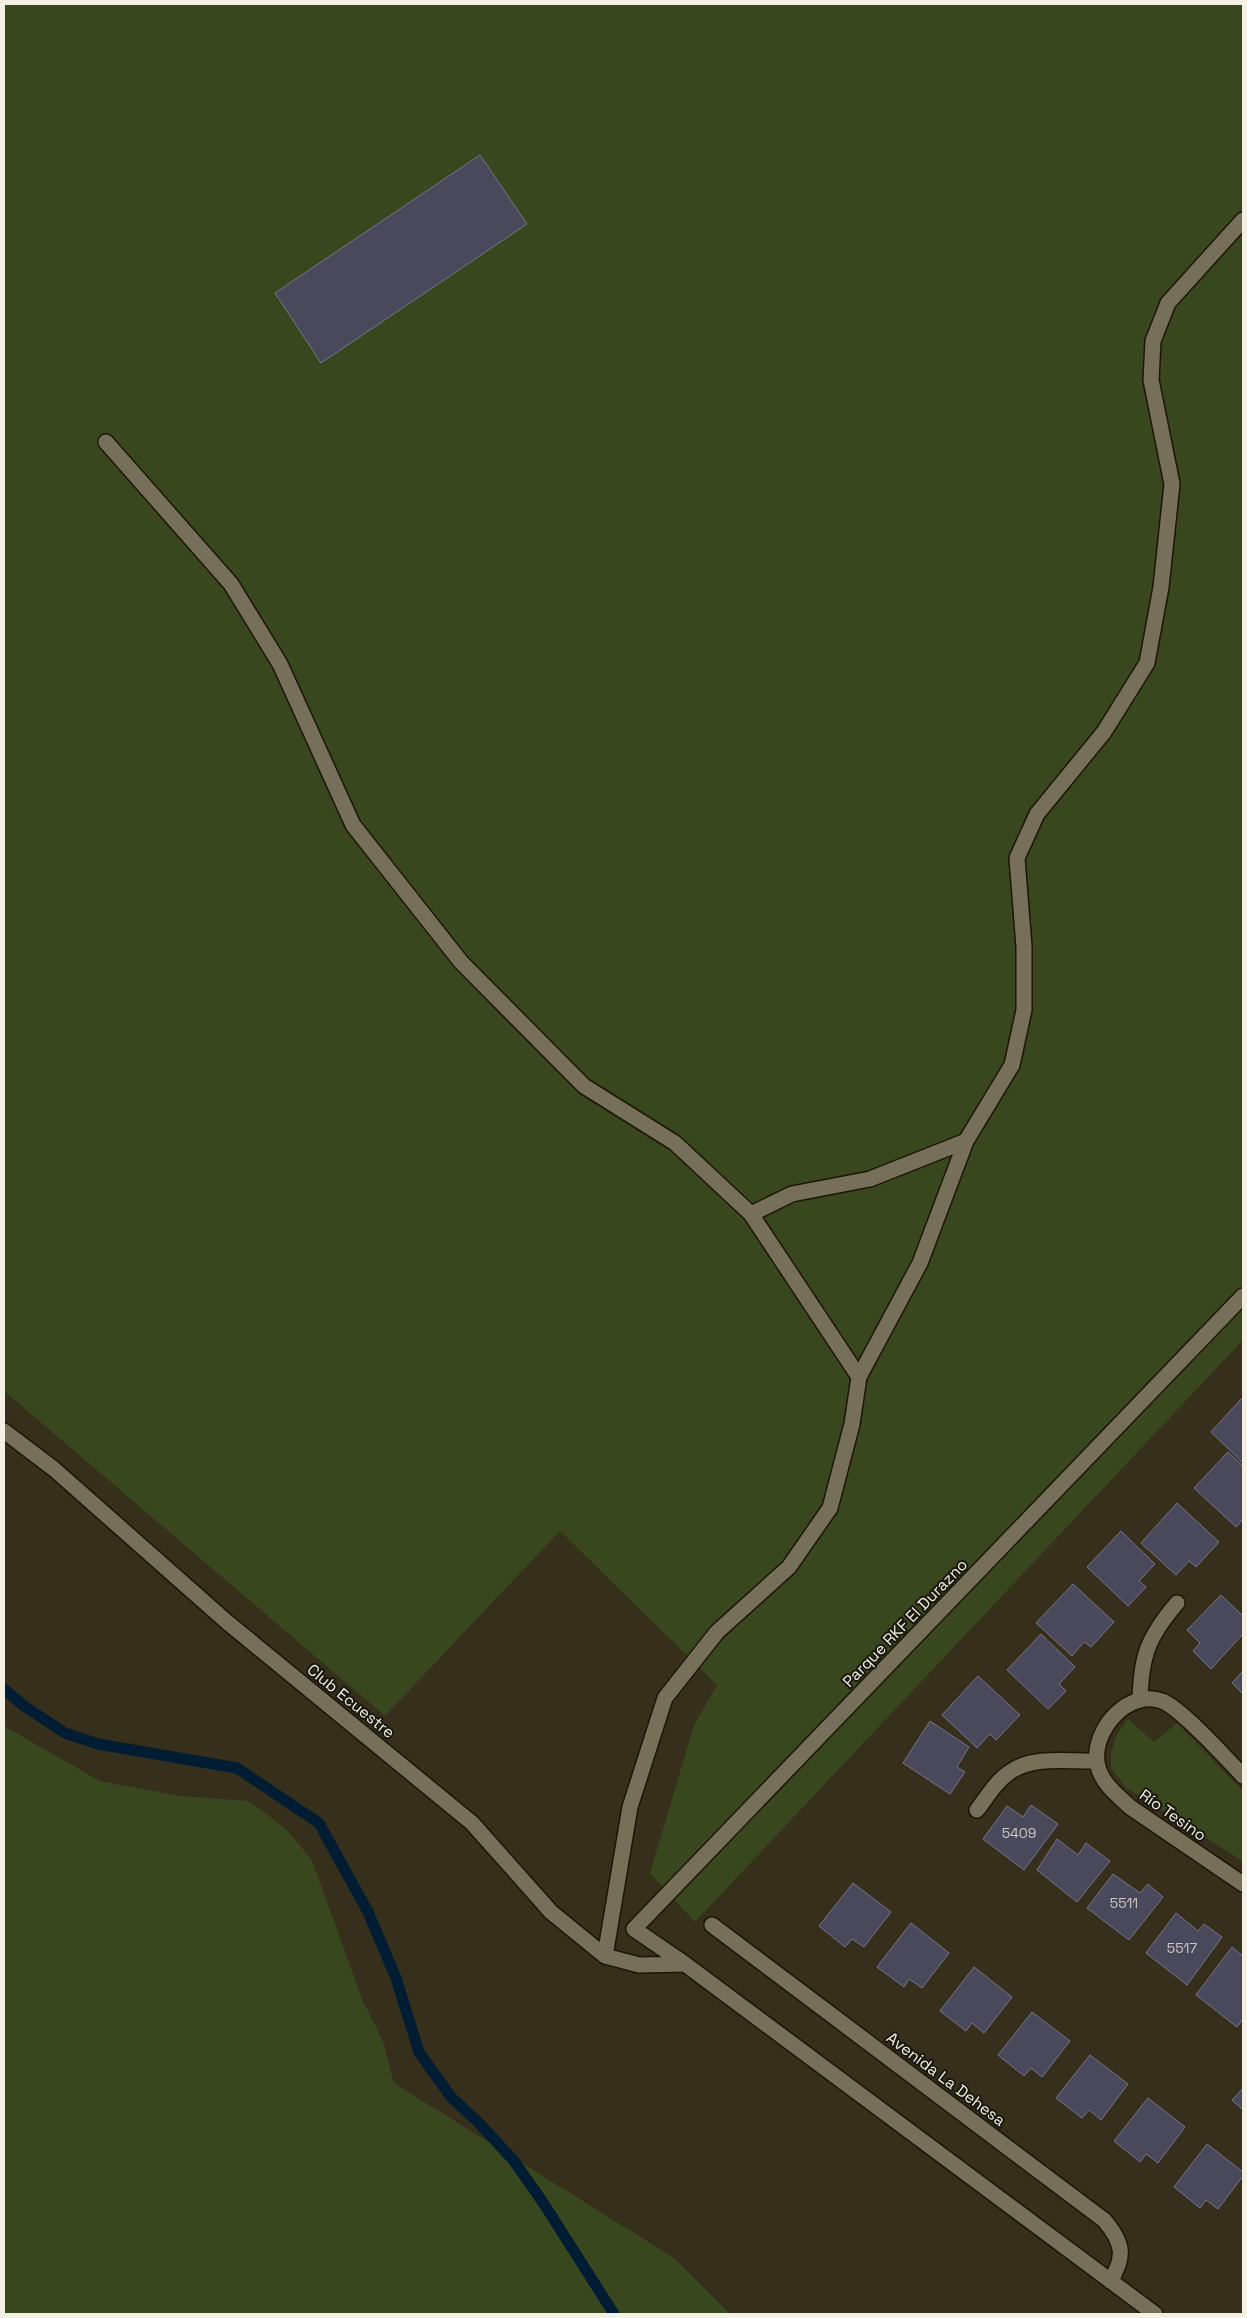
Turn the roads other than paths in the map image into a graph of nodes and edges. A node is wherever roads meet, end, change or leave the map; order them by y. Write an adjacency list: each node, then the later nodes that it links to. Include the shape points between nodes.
1 (1243, 220): 3 (street, via 1168,303 1154,341 1151,380 1172,484 1161,587 1147,663 1104,732 1037,814 1017,858 1024,947 1024,1010 1012,1065)
2 (106, 442): 4 (street, via 231,584 280,664 353,825 461,962 584,1086 674,1143)
3 (966, 1140): 4 (street, via 870,1178 792,1194); 6 (street, via 920,1263)
4 (751, 1214): 6 (street)
5 (1243, 1296): 16 (street, Parque RKF El Durazno, via 634,1929)
6 (859, 1377): 15 (street, via 852,1424 830,1508 789,1567 717,1632 665,1698 630,1807)
7 (4, 1431): 15 (street, Club Ecuestre, via 54,1469 227,1622 472,1823 551,1912)
8 (1177, 1603): 9 (street, via 1158,1625 1150,1641 1143,1661)
9 (1140, 1700): 10 (street, via 1121,1710 1103,1731); 11 (street, via 1150,1699 1170,1705)
10 (1097, 1762): 12 (street, via 1038,1762 1020,1766 1000,1780); 13 (street, Río Tesino, via 1108,1786 1130,1807)
11 (1243, 1776)
12 (977, 1810)
13 (1243, 1884)
14 (712, 1925): 17 (street, Avenida La Dehesa, via 1104,2220 1112,2230 1120,2251 1119,2268)
15 (605, 1956): 16 (street, Club Ecuestre, via 639,1964)
16 (684, 1964): 17 (street)
17 (1110, 2281): 18 (street)
18 (1155, 2314)

